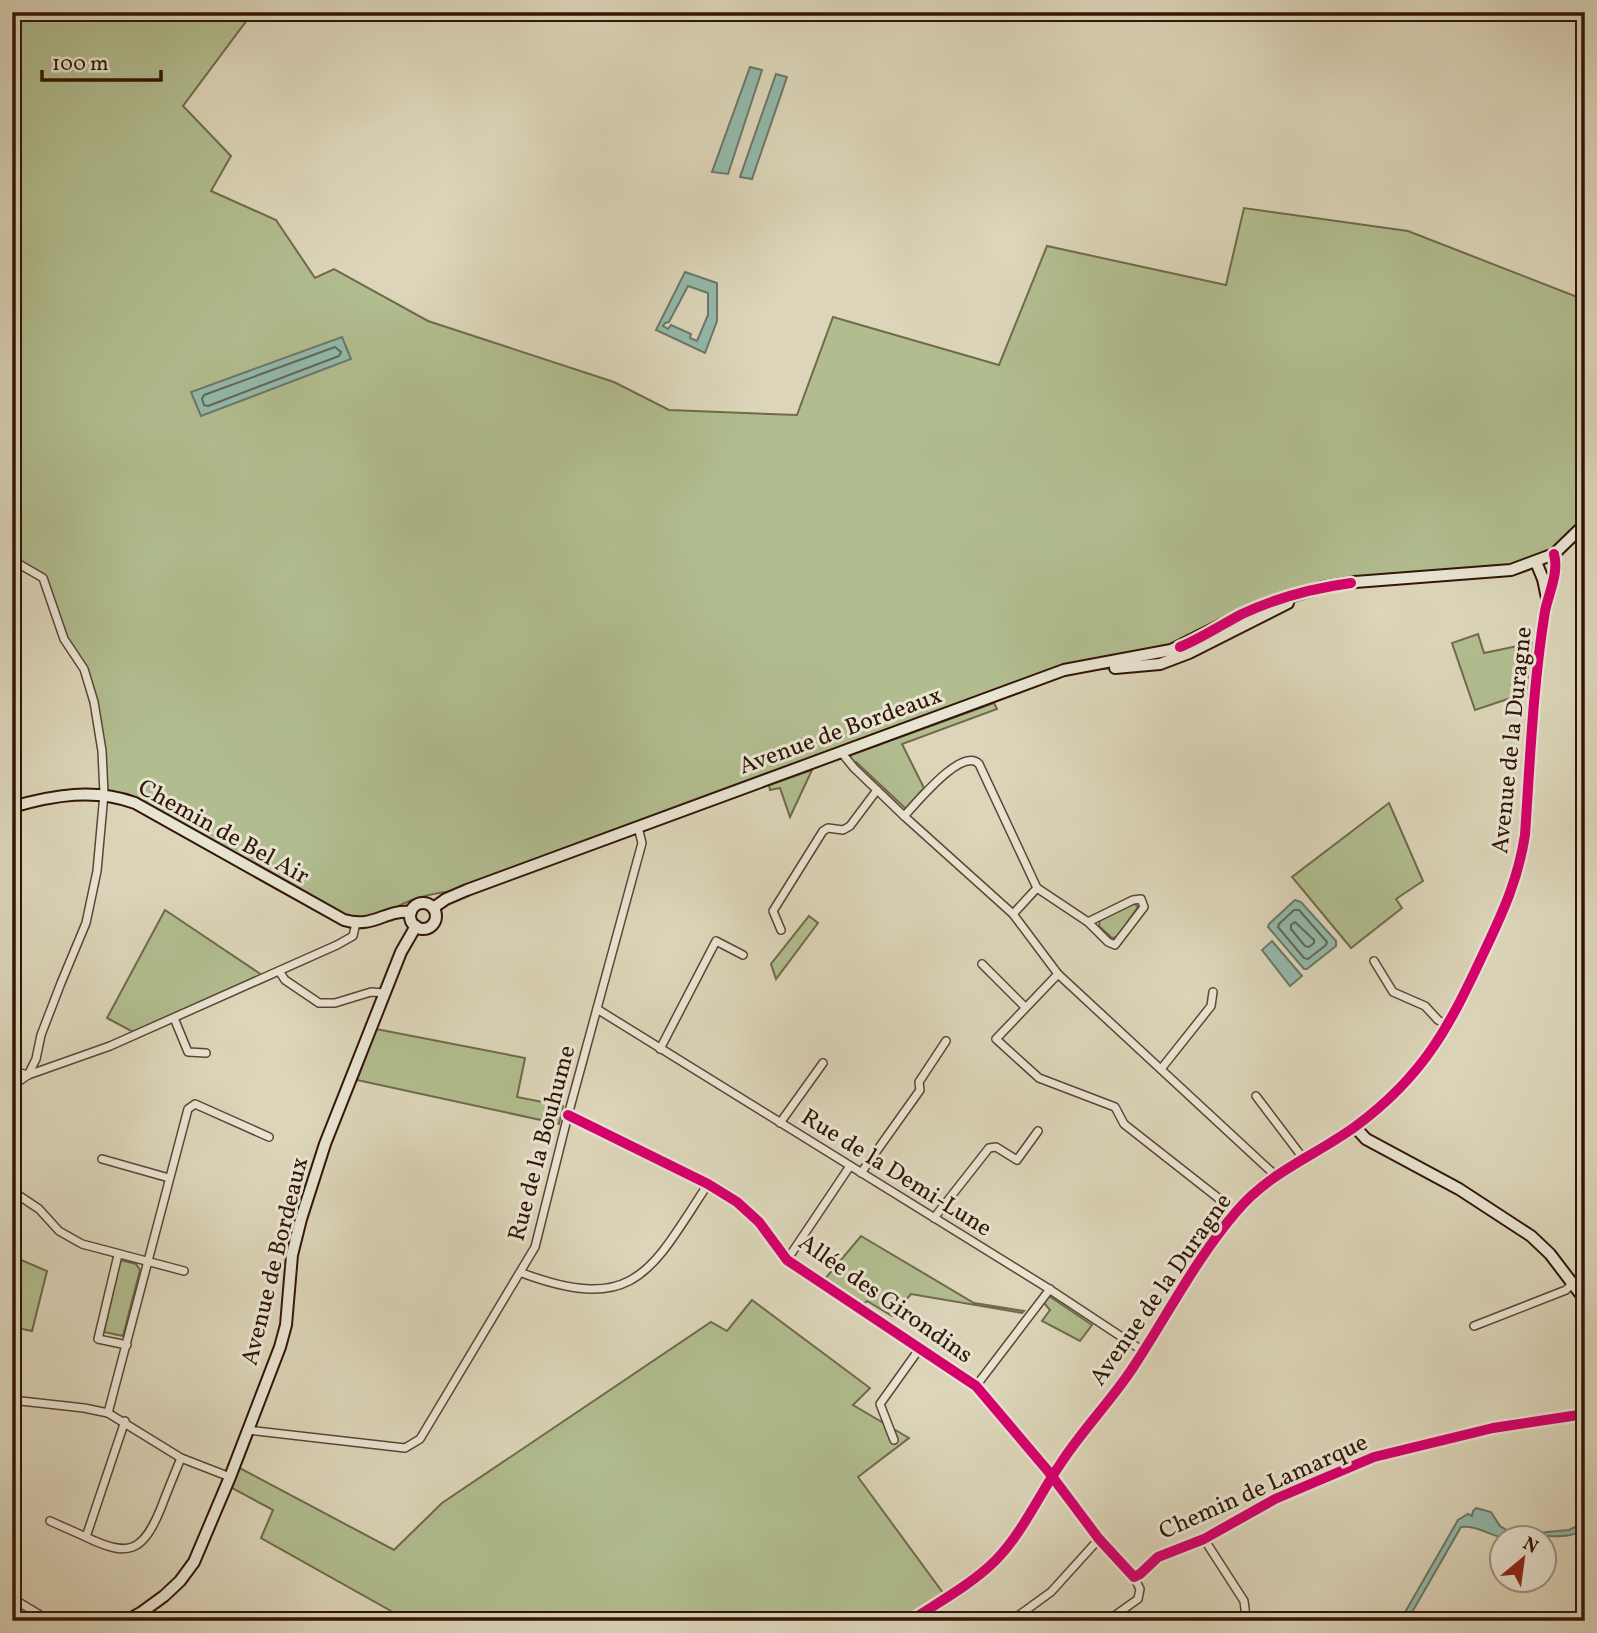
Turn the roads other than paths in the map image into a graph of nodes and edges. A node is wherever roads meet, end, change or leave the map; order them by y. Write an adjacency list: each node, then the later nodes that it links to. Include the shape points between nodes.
1 (1585, 523): 2 (main road)
2 (1553, 554): 4 (main road); 6 (main road, Avenue de la Duragne, via 1554,580)
3 (12, 560): 10 (street, via 43,578 64,639 84,669 100,739)
4 (1536, 562): 5 (main road, via 1511,570); 6 (main road, Avenue de la Duragne)
5 (1351, 583): 7 (main road, Avenue de Bordeaux, via 1264,605 1171,650 1064,670); 7 (main road, via 1302,596 1160,664)
6 (1547, 598): 32 (main road, Avenue de la Duragne, via 1534,689 1520,862 1506,905)
7 (1043, 679): 8 (main road, Avenue de Bordeaux)
8 (841, 752): 9 (street); 13 (main road, Avenue de Bordeaux)
9 (877, 790): 12 (street); 21 (street, via 850,826 823,831 773,911)
10 (104, 794): 11 (main road, Chemin de Bel Air, via 70,795); 19 (main road, Chemin de Bel Air, via 135,803 333,915); 39 (street, via 97,871 86,923)
11 (12, 807)
12 (904, 816): 14 (street, via 953,768 975,760); 17 (street)
13 (638, 827): 15 (main road, Avenue de Bordeaux, via 467,890); 30 (street, Rue de la Bouhume, via 642,843)
14 (1037, 888): 17 (street); 18 (street)
15 (433, 908): 16 (main road, via 420,903); 20 (main road, via 436,915 431,926)
16 (411, 912): 19 (main road); 20 (main road)
17 (1013, 914): 26 (street)
18 (1088, 922): 18 (street, via 1115,944 1143,907 1142,899)
19 (356, 923): 25 (street, via 351,938)
20 (416, 926): 28 (main road, Avenue de Bordeaux)
21 (781, 930)
22 (743, 955): 34 (street, via 716,941)
23 (1374, 961): 32 (street, via 1393,992 1425,1006)
24 (982, 964): 29 (street)
25 (279, 971): 28 (street, via 319,1003); 31 (street)
26 (1058, 974): 29 (street); 37 (street)
27 (1213, 992): 37 (street, via 1211,1006)
28 (385, 993): 74 (main road, Avenue de Bordeaux, via 304,1210 292,1255 284,1332)
29 (1025, 1007): 55 (street, via 996,1039 1039,1078 1115,1107 1124,1124)
30 (597, 1009): 34 (street, Rue de la Demi-Lune); 42 (street, Rue de la Bouhume)
31 (174, 1018): 35 (street, via 188,1052); 39 (street)
32 (1448, 1026): 44 (main road, Avenue de la Duragne, via 1418,1069)
33 (946, 1041): 50 (street, via 919,1082 920,1090)
34 (660, 1049): 43 (street, Rue de la Demi-Lune)
35 (206, 1053)
36 (823, 1063): 43 (street)
37 (1161, 1069): 51 (street)
38 (12, 1071): 39 (street)
39 (28, 1075): 40 (street)
40 (12, 1086)
41 (1256, 1096): 47 (street)
42 (568, 1115): 53 (street, Allée des Girondins); 61 (street, Rue de la Bouhume, via 536,1247)
43 (780, 1123): 49 (street, Rue de la Demi-Lune)
44 (1355, 1127): 47 (main road, Avenue de la Duragne); 62 (main road, via 1366,1139 1459,1189 1531,1236)
45 (1038, 1131): 56 (street, via 1017,1160 996,1147 989,1149)
46 (269, 1137): 52 (street, via 195,1104 188,1109)
47 (1303, 1157): 51 (main road, Avenue de la Duragne)
48 (102, 1159): 52 (street)
49 (850, 1166): 50 (street, Rue de la Demi-Lune); 58 (street)
50 (861, 1173): 56 (street, Rue de la Demi-Lune)
51 (1275, 1175): 55 (main road, Avenue de la Duragne)
52 (169, 1178): 59 (street)
53 (708, 1184): 58 (street, Allée des Girondins, via 759,1222); 61 (street, via 656,1261 633,1280 610,1288 582,1289)
54 (12, 1191): 57 (street, via 40,1209 67,1236)
55 (1236, 1212): 68 (main road, Avenue de la Duragne)
56 (934, 1218): 63 (street, Rue de la Demi-Lune)
57 (118, 1255): 59 (street); 66 (street, via 98,1339)
58 (787, 1260): 67 (street, Allée des Girondins)
59 (149, 1262): 60 (street); 66 (street)
60 (184, 1271)
61 (522, 1273): 74 (street, Rue de la Bouhume, via 420,1439 405,1448)
62 (1573, 1283): 64 (main road); 65 (street, via 1566,1290)
63 (1050, 1289): 68 (street, Rue de la Demi-Lune); 69 (street)
64 (1585, 1300)
65 (1475, 1326)
66 (127, 1345): 71 (street)
67 (920, 1348): 69 (street, Allée des Girondins); 75 (street, via 880,1404)
68 (1143, 1351): 78 (main road, Avenue de la Duragne)
69 (976, 1386): 78 (street, Allée des Girondins)
70 (12, 1401): 71 (street)
71 (108, 1413): 73 (street)
72 (1585, 1413): 82 (street, Chemin de Lamarque, via 1493,1428 1374,1457 1275,1499)
73 (125, 1421): 76 (street); 80 (street)
74 (248, 1430): 77 (main road, Avenue de Bordeaux)
75 (894, 1440)
76 (181, 1458): 77 (street); 80 (street, via 154,1526 137,1545 112,1548)
77 (230, 1477): 85 (main road, Avenue de Bordeaux, via 187,1572)
78 (1052, 1477): 81 (street); 90 (main road, Avenue de la Duragne, via 994,1562)
79 (50, 1521): 80 (street)
80 (86, 1537)
81 (1099, 1539): 83 (street); 91 (street, via 1051,1592)
82 (1204, 1539): 83 (street, Chemin de Lamarque, via 1158,1557); 86 (street, via 1244,1601)
83 (1133, 1577): 87 (street, via 1140,1589 1138,1599)
84 (12, 1598): 88 (street)
85 (144, 1616): 89 (main road, Avenue de Bordeaux)
86 (1245, 1617)
87 (1110, 1620)
88 (50, 1621)
89 (126, 1621)
90 (910, 1621)
91 (1011, 1621)

